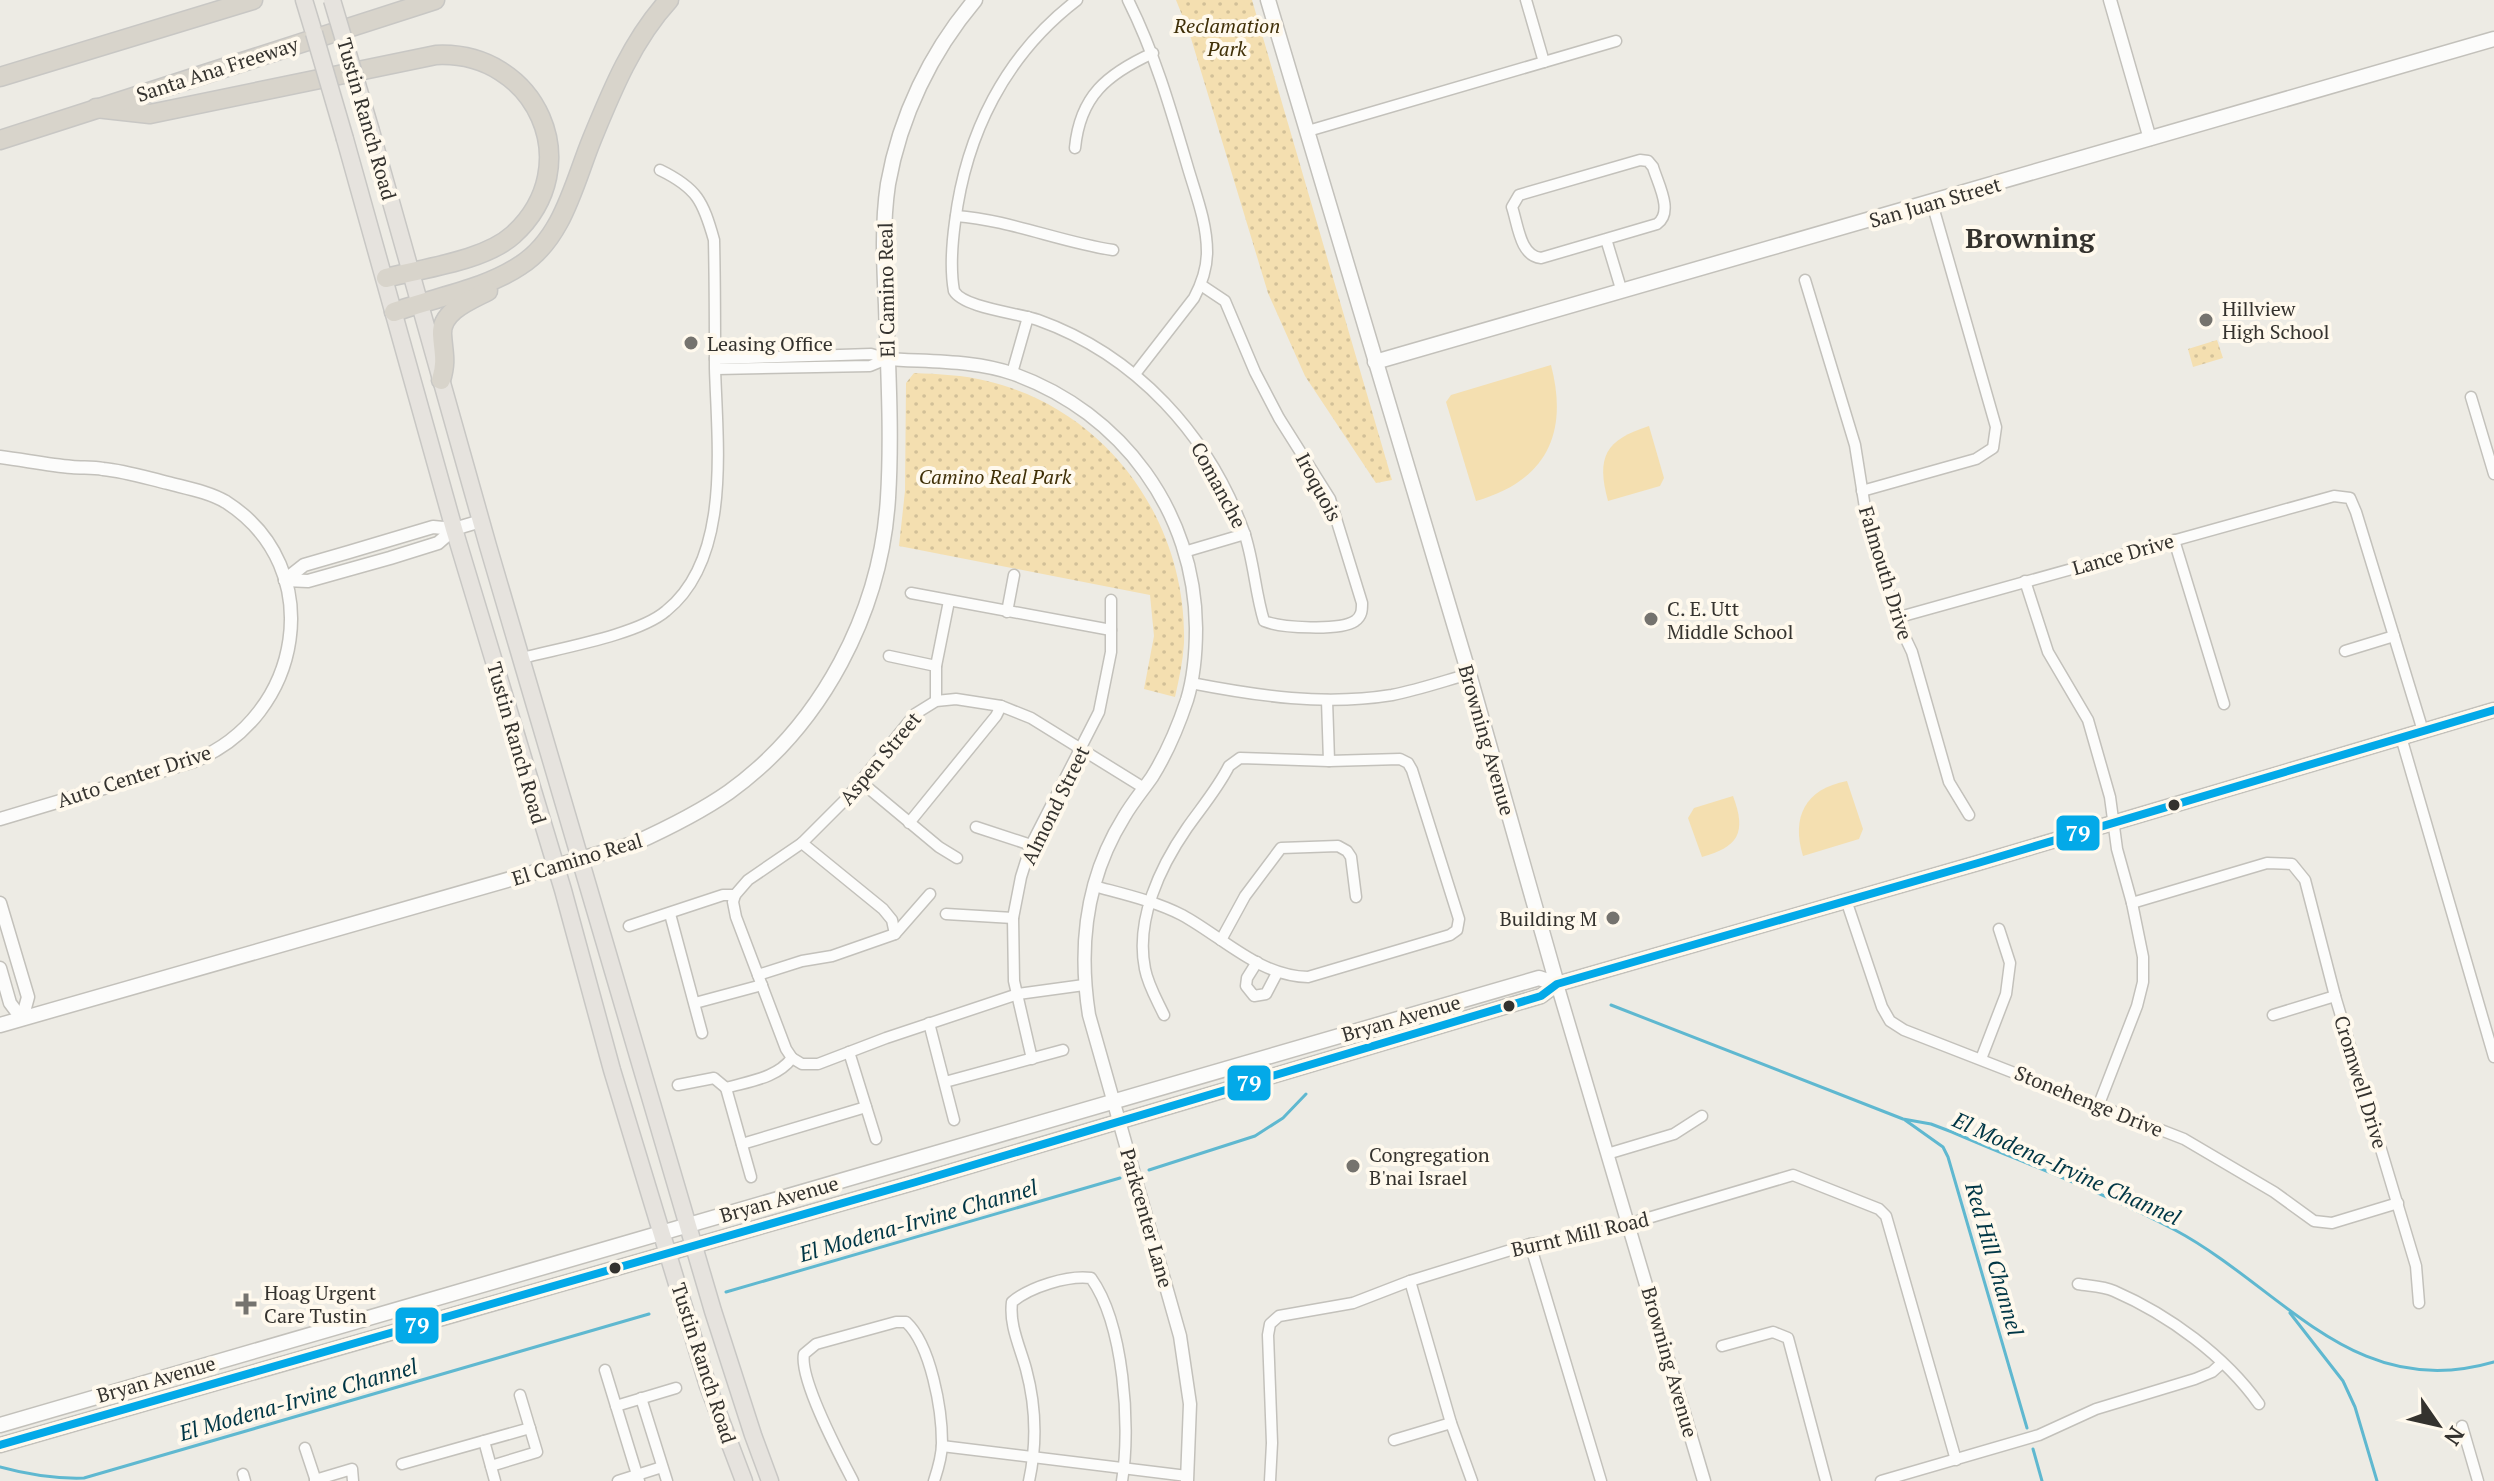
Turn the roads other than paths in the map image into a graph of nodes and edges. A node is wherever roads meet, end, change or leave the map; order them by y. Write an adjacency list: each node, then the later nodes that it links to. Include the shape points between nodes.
1 (253, 0): 16 (highway)
2 (304, 0): 29 (main road, Tustin Ranch Road, bridge)
3 (332, 0): 28 (main road, Tustin Ranch Road, bridge)
4 (435, 0): 17 (highway, Santa Ana Freeway)
5 (669, 0): 27 (highway, via 624,67 555,228)
6 (975, 0): 36 (main road, El Camino Real, via 927,72 894,157 884,234)
7 (1077, 0): 24 (street, via 1023,51 988,106 969,152)
8 (1128, 0): 14 (street)
9 (1268, 0): 18 (main road, Browning Avenue)
10 (1526, 0): 15 (street)
11 (2110, 0): 19 (street)
12 (2494, 39): 19 (main road, San Juan Street)
13 (1616, 41): 15 (street)
14 (1153, 53): 21 (street, via 1099,87 1077,124); 31 (street, via 1206,234)
15 (1544, 62): 18 (street)
16 (0, 77)
17 (96, 108): 20 (highway, Santa Ana Freeway); 28 (highway, via 150,114 436,55 493,65 518,83 543,122 549,153 542,195 503,243)
18 (1308, 131): 37 (main road, Browning Avenue)
19 (2150, 139): 23 (main road, San Juan Street)
20 (0, 140)
21 (1075, 148)
22 (660, 170): 38 (street, via 683,182 705,210 714,240)
23 (1932, 203): 32 (main road, San Juan Street); 46 (street, via 1996,427 1993,448 1976,459)
24 (956, 216): 26 (street, via 989,219); 35 (street, Comanche, via 957,296)
25 (1606, 239): 25 (street, via 1532,257 1514,201 1549,186 1648,161 1666,211 1664,219); 32 (street)
26 (1113, 250)
27 (527, 261): 33 (highway, via 499,277); 41 (highway, via 513,276 450,315 442,332 446,362)
28 (411, 271): 29 (highway); 33 (main road, Tustin Ranch Road)
29 (386, 278): 34 (main road, Tustin Ranch Road)
30 (1805, 280): 46 (street, Falmouth Drive, via 1855,445)
31 (1201, 285): 40 (street); 60 (street, Iroquois, via 1225,301 1279,418 1330,499 1362,603 1358,619 1339,625 1282,626)
32 (1622, 292): 37 (main road, San Juan Street)
33 (420, 303): 34 (highway); 41 (main road, Tustin Ranch Road)
34 (394, 312): 48 (main road, Tustin Ranch Road)
35 (1028, 317): 39 (street); 40 (street, Comanche, via 1066,331)
36 (887, 359): 38 (street, Parkcenter Lane, via 870,366); 39 (street, Parkcenter Lane, via 969,364); 88 (main road, El Camino Real, via 888,488 879,558 858,627 822,695 786,739 721,797 633,844)
37 (1375, 362): 67 (main road, Browning Avenue)
38 (716, 364): 65 (street, via 715,506 701,566 688,589 666,612 641,627)
39 (1012, 373): 51 (street, Parkcenter Lane, via 1073,403 1122,443 1162,497)
40 (1135, 374): 49 (street, Comanche, via 1207,456)
41 (441, 380): 47 (main road, Tustin Ranch Road)
42 (2471, 397): 43 (street)
43 (2491, 453): 45 (street)
44 (0, 457): 53 (street, Auto Center Drive, via 104,469 193,489 225,502 258,529)
45 (2494, 474)
46 (1862, 491): 59 (street, Falmouth Drive)
47 (481, 521): 48 (street); 65 (main road, Tustin Ranch Road)
48 (454, 529): 53 (street, via 438,543 390,558 308,581); 89 (main road, Tustin Ranch Road)
49 (1245, 534): 51 (street); 60 (street, Comanche)
50 (2174, 540): 54 (street, Lance Drive); 62 (street, Lance Drive, via 2334,496 2350,498); 71 (street)
51 (1184, 552): 68 (street, Parkcenter Lane, via 1195,611)
52 (1014, 575): 58 (street)
53 (285, 580): 81 (street, Auto Center Drive, via 291,625 282,677 241,733 194,761)
54 (2025, 581): 59 (street, Lance Drive); 83 (street, via 2048,652 2088,720)
55 (911, 593): 57 (street)
56 (1111, 600): 61 (street, Almond Street)
57 (949, 601): 58 (street); 66 (street)
58 (1007, 612): 61 (street)
59 (1896, 618): 80 (street, Falmouth Drive, via 1912,652 1949,782)
60 (1264, 621)
61 (1111, 630): 76 (street, Almond Street, via 1099,712)
62 (2394, 636): 63 (street); 74 (street)
63 (2345, 651)
64 (889, 656): 66 (street)
65 (522, 658): 88 (main road, Tustin Ranch Road)
66 (936, 666): 70 (street)
67 (1469, 674): 69 (street, via 1396,694); 109 (main road, Browning Avenue)
68 (1191, 683): 69 (street); 79 (street, Parkcenter Lane, via 1177,728)
69 (1327, 700): 77 (street)
70 (936, 701): 72 (street, Aspen Street); 78 (street, Aspen Street, via 915,714)
71 (2224, 704)
72 (1001, 706): 76 (street, Aspen Street, via 1031,718); 82 (street)
73 (2494, 710): 74 (main road, Bryan Avenue)
74 (2423, 731): 75 (main road, Bryan Avenue)
75 (2401, 737): 83 (main road, Bryan Avenue); 122 (street)
76 (1081, 751): 79 (street, Aspen Street); 86 (street, Almond Street)
77 (1329, 761): 95 (street, via 1235,760 1179,841); 107 (street, via 1408,763 1459,919 1457,930 1308,977)
78 (861, 782): 82 (street); 85 (street, Aspen Street)
79 (1144, 788): 90 (street, Parkcenter Lane, via 1118,826)
80 (1969, 815)
81 (0, 819)
82 (909, 823): 87 (street)
83 (2114, 823): 94 (main road, Bryan Avenue); 97 (street)
84 (976, 827): 86 (street)
85 (802, 843): 92 (street, Aspen Street); 103 (street, via 883,909)
86 (1031, 845): 100 (street, Almond Street)
87 (957, 858)
88 (582, 860): 89 (main road, El Camino Real); 141 (main road, Tustin Ranch Road)
89 (555, 867): 116 (main road, El Camino Real); 142 (main road, Tustin Ranch Road)
90 (1094, 886): 95 (street); 110 (street, Parkcenter Lane, via 1084,939)
91 (930, 894): 103 (street)
92 (735, 895): 98 (street, Aspen Street); 108 (street, via 734,908)
93 (1356, 897): 104 (street, via 1347,851 1338,846 1281,848)
94 (1846, 900): 109 (main road, Bryan Avenue); 125 (street, Stonehenge Drive, via 1890,1021)
95 (1150, 902): 104 (street); 114 (street, via 1144,963)
96 (0, 903): 116 (street, via 28,997)
97 (2132, 903): 112 (street, Cromwell Drive, via 2267,863 2292,864 2305,880); 130 (street, via 2143,982)
98 (670, 914): 101 (street, Aspen Street); 113 (street)
99 (946, 914): 100 (street)
100 (1013, 918): 111 (street, Almond Street, via 1012,964)
101 (629, 926)
102 (1999, 929): 125 (street, via 2010,963 2006,994)
103 (895, 934): 108 (street, via 802,961)
104 (1221, 940): 105 (street)
105 (1257, 962): 107 (street); 107 (street, via 1246,986 1254,996 1266,994)
106 (0, 968): 116 (street, via 10,1003)
107 (1277, 973)
108 (760, 980): 113 (street); 123 (street)
109 (1557, 984): 129 (main road, Bryan Avenue, via 1539,978); 134 (main road, Bryan Avenue, via 1541,996); 137 (street, Browning Avenue)
110 (1084, 985): 111 (street); 129 (street, Parkcenter Lane)
111 (1018, 994): 117 (street); 124 (street, Almond Street)
112 (2335, 996): 115 (street); 139 (street, Cromwell Drive)
113 (695, 1003): 119 (street)
114 (1164, 1015)
115 (2273, 1015)
116 (22, 1019): 118 (main road, El Camino Real)
117 (929, 1023): 121 (street); 126 (street)
118 (0, 1025)
119 (702, 1033)
120 (1063, 1050): 124 (street)
121 (849, 1052): 123 (street, via 811,1065); 131 (street)
122 (2494, 1057)
123 (792, 1058): 128 (street, via 771,1075)
124 (1032, 1059): 126 (street)
125 (1981, 1059): 130 (street, Stonehenge Drive)
126 (945, 1082): 133 (street)
127 (678, 1085): 128 (street, via 714,1078)
128 (726, 1088): 136 (street)
129 (1114, 1101): 134 (street, Parkcenter Lane); 141 (main road, Bryan Avenue)
130 (2099, 1104): 139 (street, Stonehenge Drive, via 2211,1153 2314,1221 2332,1223)
131 (866, 1107): 135 (street); 136 (street)
132 (1702, 1116): 137 (street, via 1674,1134)
133 (954, 1120)
134 (1119, 1121): 144 (main road, Bryan Avenue); 174 (street, Parkcenter Lane, via 1180,1336 1190,1404)
135 (876, 1139)
136 (742, 1144): 138 (street)
137 (1607, 1154): 140 (street, Browning Avenue)
138 (751, 1177)
139 (2398, 1203): 148 (street, Cromwell Drive, via 2416,1266)
140 (1629, 1224): 143 (street, Burnt Mill Road); 167 (street, Burnt Mill Road, via 1793,1175 1879,1209 1886,1216); 188 (street, Browning Avenue)
141 (688, 1225): 142 (main road, Bryan Avenue); 144 (main road, Tustin Ranch Road)
142 (662, 1233): 145 (main road, Tustin Ranch Road); 158 (main road, Bryan Avenue)
143 (1530, 1244): 146 (street, Burnt Mill Road); 187 (street)
144 (694, 1246): 145 (main road, Bryan Avenue); 180 (main road, Tustin Ranch Road)
145 (668, 1253): 163 (main road, Bryan Avenue); 179 (main road, Tustin Ranch Road, via 708,1386)
146 (1410, 1281): 157 (street); 185 (street, Burnt Mill Road, via 1353,1303 1279,1316 1270,1324)
147 (2078, 1284): 150 (street, via 2111,1290 2142,1306 2184,1331)
148 (2419, 1303)
149 (1722, 1346): 189 (street, via 1773,1332 1788,1338)
150 (2222, 1363): 155 (street); 167 (street, via 2195,1379)
151 (605, 1370): 156 (street)
152 (676, 1388): 154 (street)
153 (520, 1395): 160 (street)
154 (641, 1398): 156 (street); 170 (street)
155 (2259, 1404)
156 (616, 1406): 173 (street)
157 (1451, 1423): 161 (street); 186 (street)
158 (0, 1425)
159 (2462, 1426): 191 (street)
160 (530, 1428): 162 (street); 169 (street, via 537,1452)
161 (1394, 1440)
162 (484, 1441): 168 (street); 169 (street)
163 (0, 1445)
164 (942, 1446): 166 (street); 181 (street, via 940,1409 927,1361 915,1330 906,1322 816,1344 804,1354 803,1368); 182 (street)
165 (305, 1448): 175 (street)
166 (1033, 1458): 171 (street); 171 (street, via 1034,1414 1010,1316 1012,1302 1022,1293 1079,1276 1091,1278 1100,1290 1114,1335 1126,1411); 183 (street)
167 (1956, 1460): 190 (street)
168 (402, 1464)
169 (491, 1466): 176 (street)
170 (662, 1467): 173 (street); 178 (street)
171 (1124, 1469): 174 (street); 184 (street)
172 (352, 1475): 175 (street)
173 (638, 1478): 177 (street)
174 (1187, 1478)
175 (316, 1480)
176 (495, 1481)
177 (618, 1481)
178 (667, 1481)
179 (744, 1481)
180 (770, 1481)
181 (853, 1481)
182 (934, 1481)
183 (1029, 1481)
184 (1122, 1481)
185 (1270, 1481)
186 (1472, 1481)
187 (1601, 1481)
188 (1704, 1481)
189 (1826, 1481)
190 (1881, 1481)
191 (2478, 1481)

